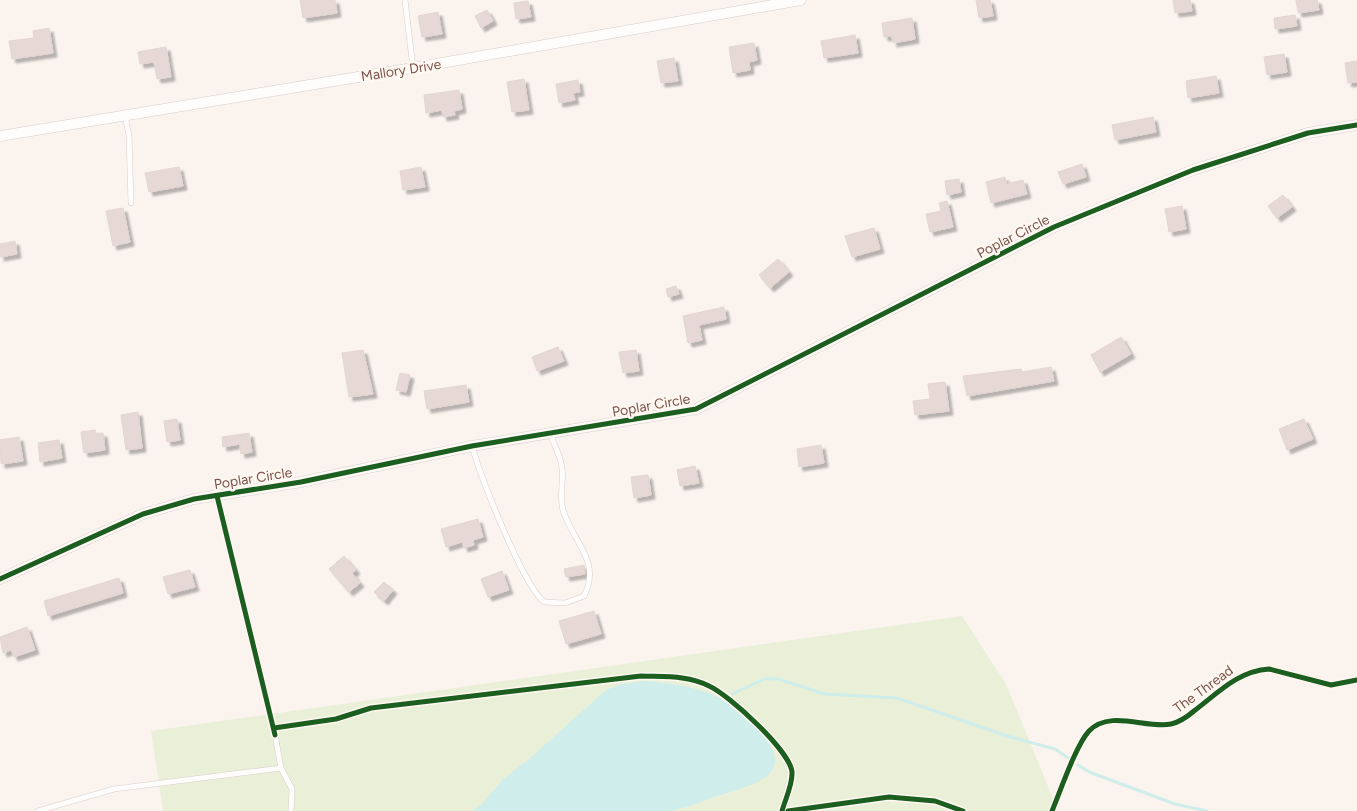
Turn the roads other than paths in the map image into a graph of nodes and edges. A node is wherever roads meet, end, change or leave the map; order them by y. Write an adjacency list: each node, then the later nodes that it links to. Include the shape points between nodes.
1 (406, 0): 3 (lane)
2 (801, 0): 3 (street, Mallory Drive)
3 (413, 68): 4 (street, Mallory Drive)
4 (125, 114): 6 (street, Mallory Drive); 7 (lane, via 129,136)
5 (1357, 125): 8 (street, Poplar Circle, via 1308,134 1193,170 1054,227 696,409)
6 (0, 136)
7 (131, 203)
8 (551, 435): 9 (street, Poplar Circle); 9 (lane, via 562,468 560,495 564,512 584,550 591,583 584,596 565,603 544,602 533,589 500,519)
9 (472, 446): 10 (street, Poplar Circle, via 301,482 194,499 143,514)
10 (0, 579)
11 (276, 735): 12 (lane)
12 (281, 768): 13 (lane, via 114,789); 14 (lane, via 292,789)
13 (38, 811)
14 (291, 811)

